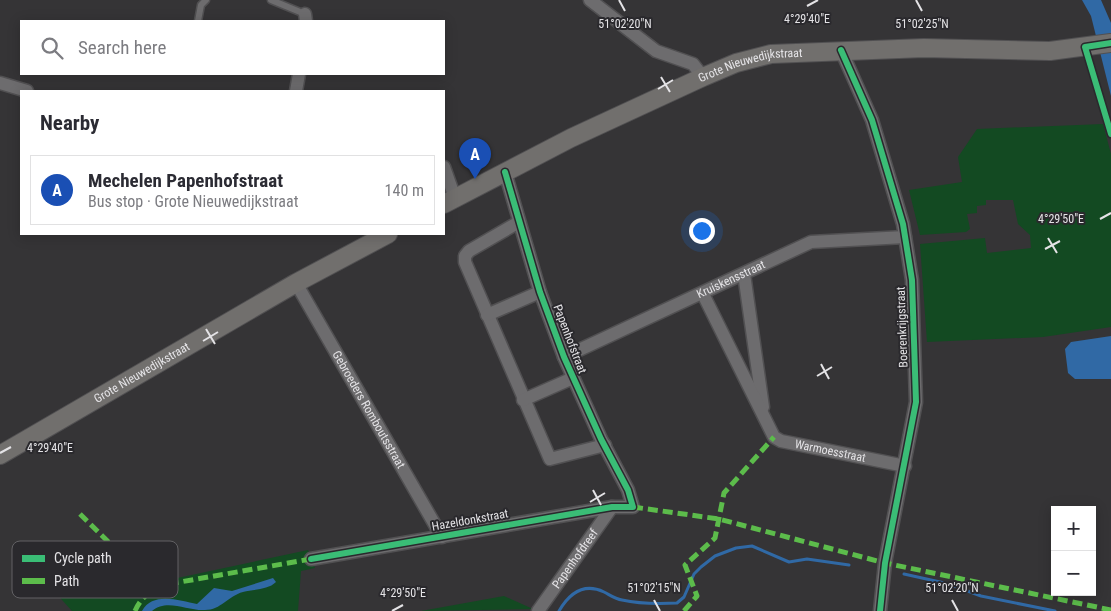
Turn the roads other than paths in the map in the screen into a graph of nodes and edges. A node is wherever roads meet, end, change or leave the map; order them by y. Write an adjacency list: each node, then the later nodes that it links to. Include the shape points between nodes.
1 (206, 0): 5 (lane, via 201,5)
2 (271, 0): 4 (lane)
3 (590, 0): 9 (street, via 656,51 693,64)
4 (306, 18)
5 (198, 20)
6 (1111, 43): 7 (main road, Grote Nieuwedijkstraat, via 1050,51)
7 (841, 50): 9 (main road, Grote Nieuwedijkstraat, via 771,54 736,63); 18 (street, Boerenkrijgstraat, via 872,120)
8 (299, 75): 12 (street)
9 (703, 77): 13 (main road, Grote Nieuwedijkstraat)
10 (0, 83): 11 (street)
11 (24, 90)
12 (296, 90)
13 (505, 172): 15 (main road, Grote Nieuwedijkstraat); 16 (street, Papenhofstraat)
14 (445, 174): 15 (street)
15 (449, 201)
16 (519, 222): 21 (street, Papenhofstraat); 23 (street, via 465,256)
17 (386, 235): 20 (main road, Grote Nieuwedijkstraat)
18 (905, 237): 19 (street, Kruiskensstraat, via 811,242); 30 (street, Boerenkrijgstraat, via 912,280 916,402)
19 (744, 274): 22 (street, Kruiskensstraat); 27 (street, Warmoesstraat)
20 (296, 283): 29 (main road, Grote Nieuwedijkstraat); 33 (street, Gebroeders Romboutsstraat)
21 (540, 292): 23 (street, Papenhofstraat); 24 (street, Papenhofstraat)
22 (703, 294): 24 (street, Kruiskensstraat); 27 (street, Warmoesstraat)
23 (487, 315): 26 (street)
24 (564, 356): 25 (street, Papenhofstraat)
25 (573, 378): 26 (street, Papenhofstraat); 28 (street, Papenhofstraat)
26 (523, 400): 28 (street, via 550,459)
27 (764, 420): 30 (street, Warmoesstraat, via 774,437 781,441)
28 (605, 445): 32 (street, Papenhofstraat)
29 (0, 455)
30 (905, 466): 36 (street, Boerenkrijgstraat, via 885,562)
31 (612, 506): 32 (street, Hazeldonkstraat); 33 (street, Hazeldonkstraat); 35 (street, Papenhofdreef)
32 (633, 506)
33 (442, 537): 34 (street, Hazeldonkstraat)
34 (312, 559)
35 (538, 611)
36 (880, 611)

